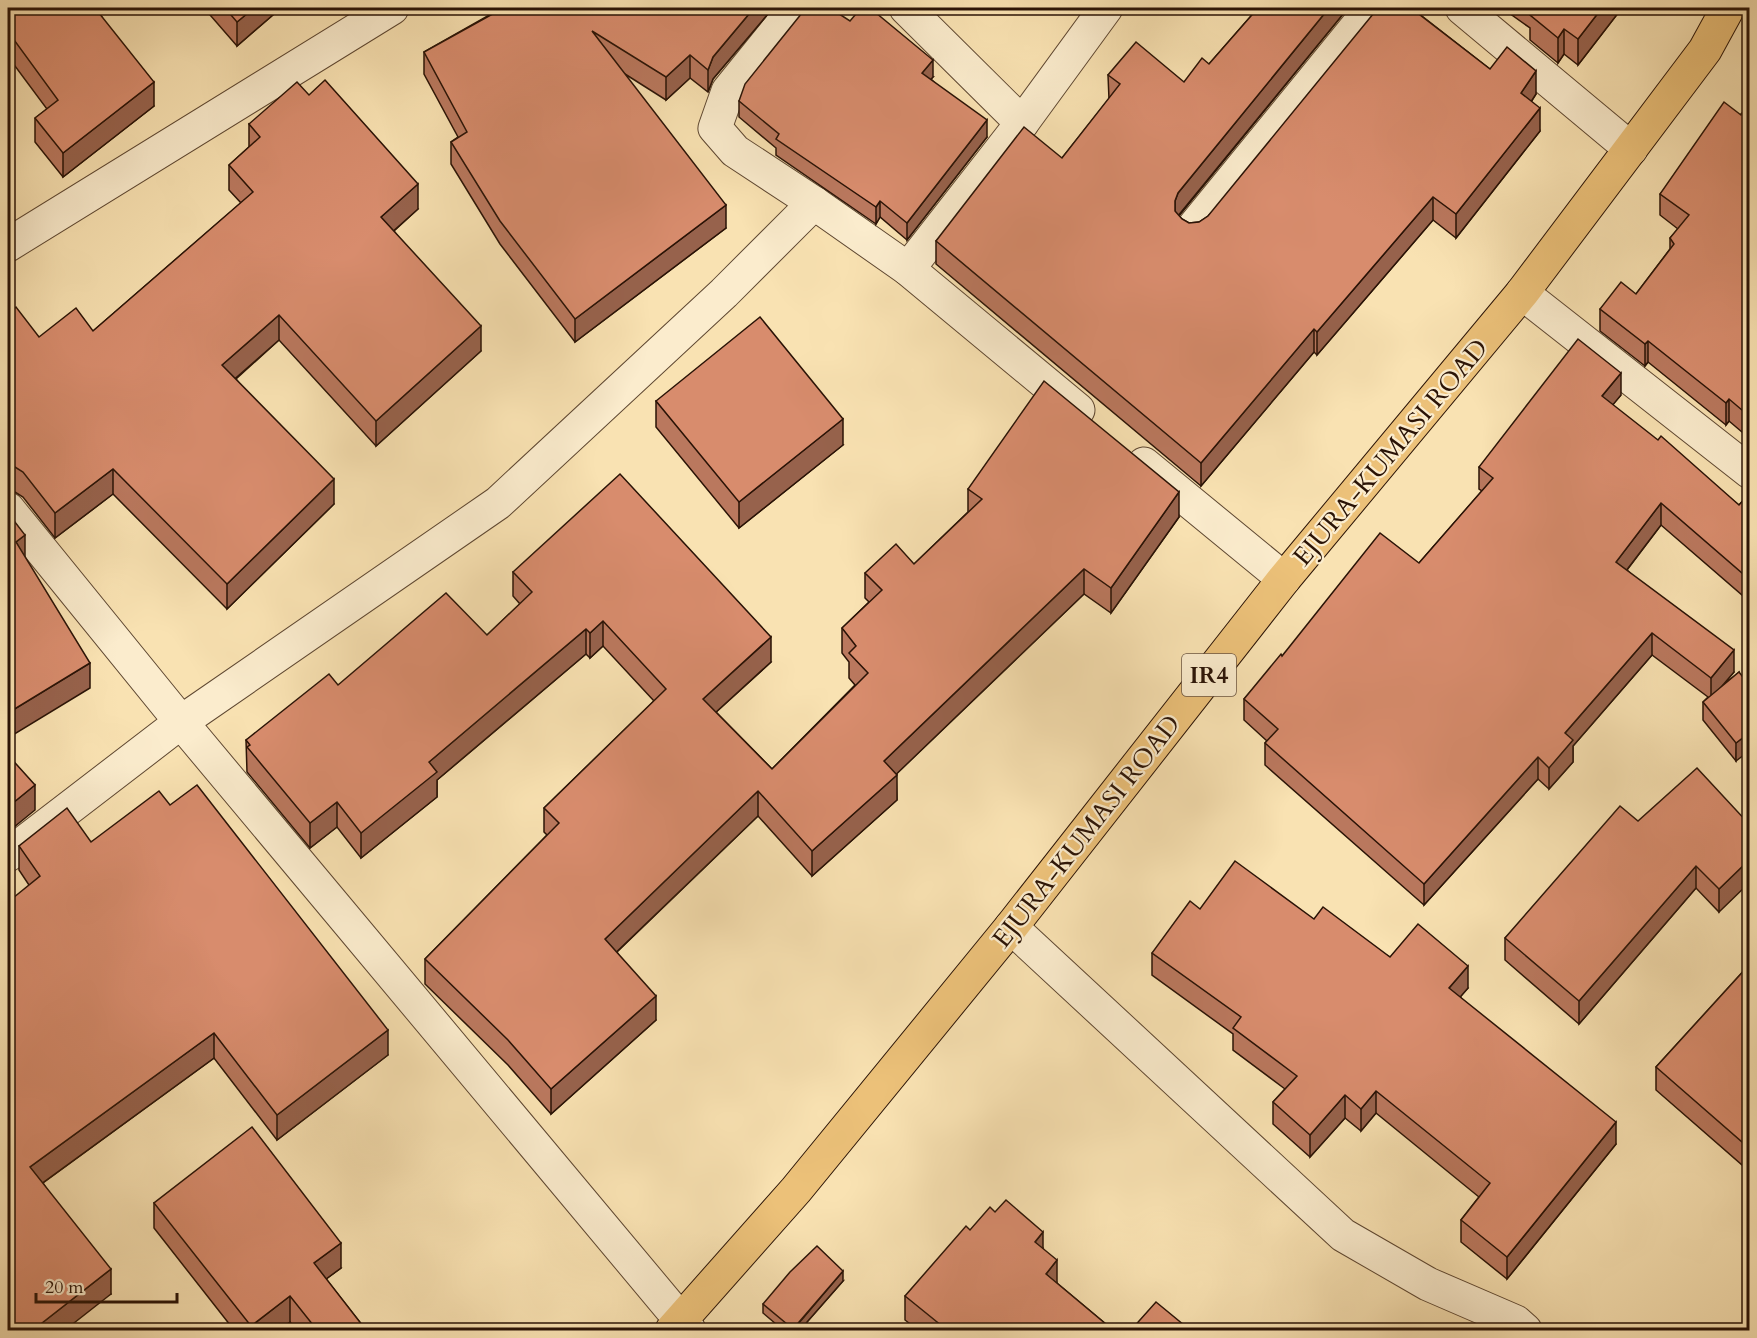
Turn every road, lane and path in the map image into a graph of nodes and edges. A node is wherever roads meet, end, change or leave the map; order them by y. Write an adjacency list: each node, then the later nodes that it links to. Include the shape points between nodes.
1 (392, 8): 12 (street)
2 (795, 8): 10 (street, via 728,91 715,128 735,151)
3 (906, 8): 8 (street)
4 (1106, 8): 8 (street)
5 (1372, 8): 11 (street)
6 (1462, 8): 9 (street)
7 (1728, 8): 9 (main road, EJURA-KUMASI ROAD / IR4, via 1705,50)
8 (1022, 123): 13 (street)
9 (1631, 149): 14 (main road, EJURA-KUMASI ROAD / IR4)
10 (814, 202): 13 (street); 18 (street, via 724,293 498,503)
11 (1193, 228)
12 (8, 245)
13 (908, 269): 17 (street)
14 (1522, 293): 15 (street); 17 (main road, EJURA-KUMASI ROAD / IR4)
15 (1749, 472)
16 (8, 509): 18 (street)
17 (1284, 579): 20 (main road, EJURA-KUMASI ROAD / IR4)
18 (181, 722): 19 (street); 21 (street)
19 (8, 855)
20 (1011, 927): 21 (main road, EJURA-KUMASI ROAD / IR4); 22 (street, via 1343,1235 1428,1284 1516,1322)
21 (681, 1327)
22 (1525, 1330)

